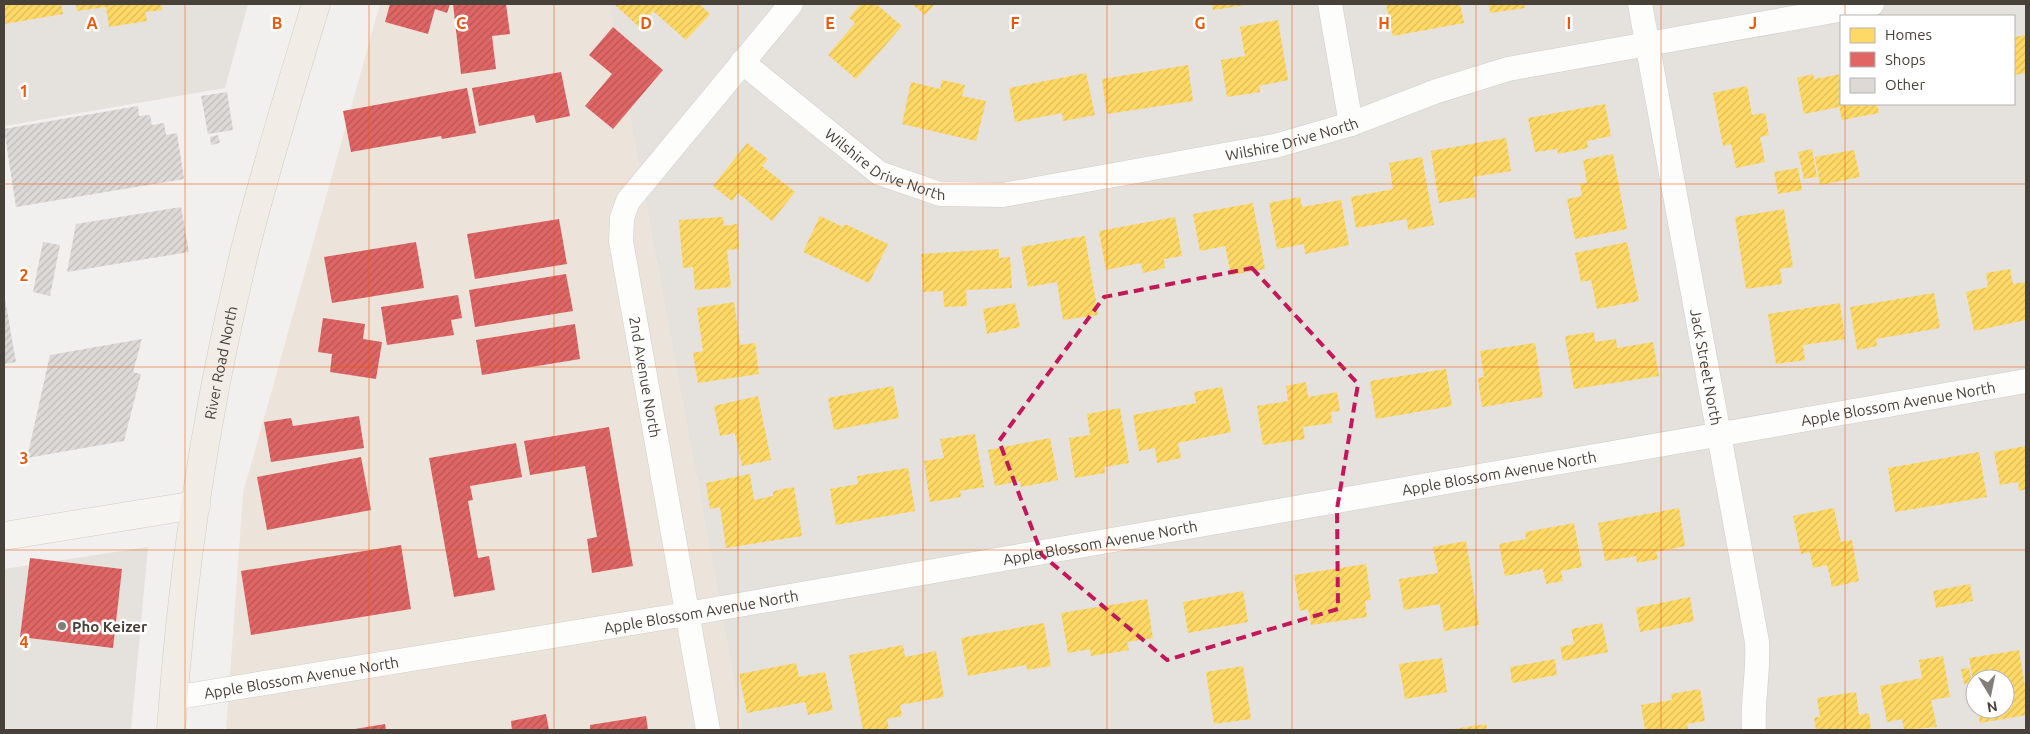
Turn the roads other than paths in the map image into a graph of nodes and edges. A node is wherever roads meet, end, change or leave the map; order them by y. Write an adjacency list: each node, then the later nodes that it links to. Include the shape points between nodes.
1 (316, 4): 11 (main road, River Road North, via 244,255 217,380)
2 (791, 4): 7 (street, 2nd Avenue North)
3 (1330, 4): 8 (street)
4 (1640, 4): 6 (street, Jack Street North)
5 (1872, 4): 6 (street, Wilshire Drive North)
6 (1647, 44): 8 (street, Wilshire Drive North, via 1508,69 1437,91); 10 (street, Jack Street North)
7 (742, 62): 8 (street, Wilshire Drive North, via 879,173 940,194 1003,195 1275,146); 13 (street, 2nd Avenue North, via 628,201 622,218 621,241)
8 (1351, 124)
9 (2026, 381): 10 (street, Apple Blossom Avenue North)
10 (1719, 434): 13 (street, Apple Blossom Avenue North); 17 (street, Jack Street North, via 1757,642)
11 (196, 505): 12 (street); 14 (main road, River Road North)
12 (4, 536)
13 (687, 614): 14 (street, Apple Blossom Avenue North); 16 (street, 2nd Avenue North)
14 (173, 698): 15 (main road, River Road North)
15 (171, 730)
16 (708, 730)
17 (1754, 730)

